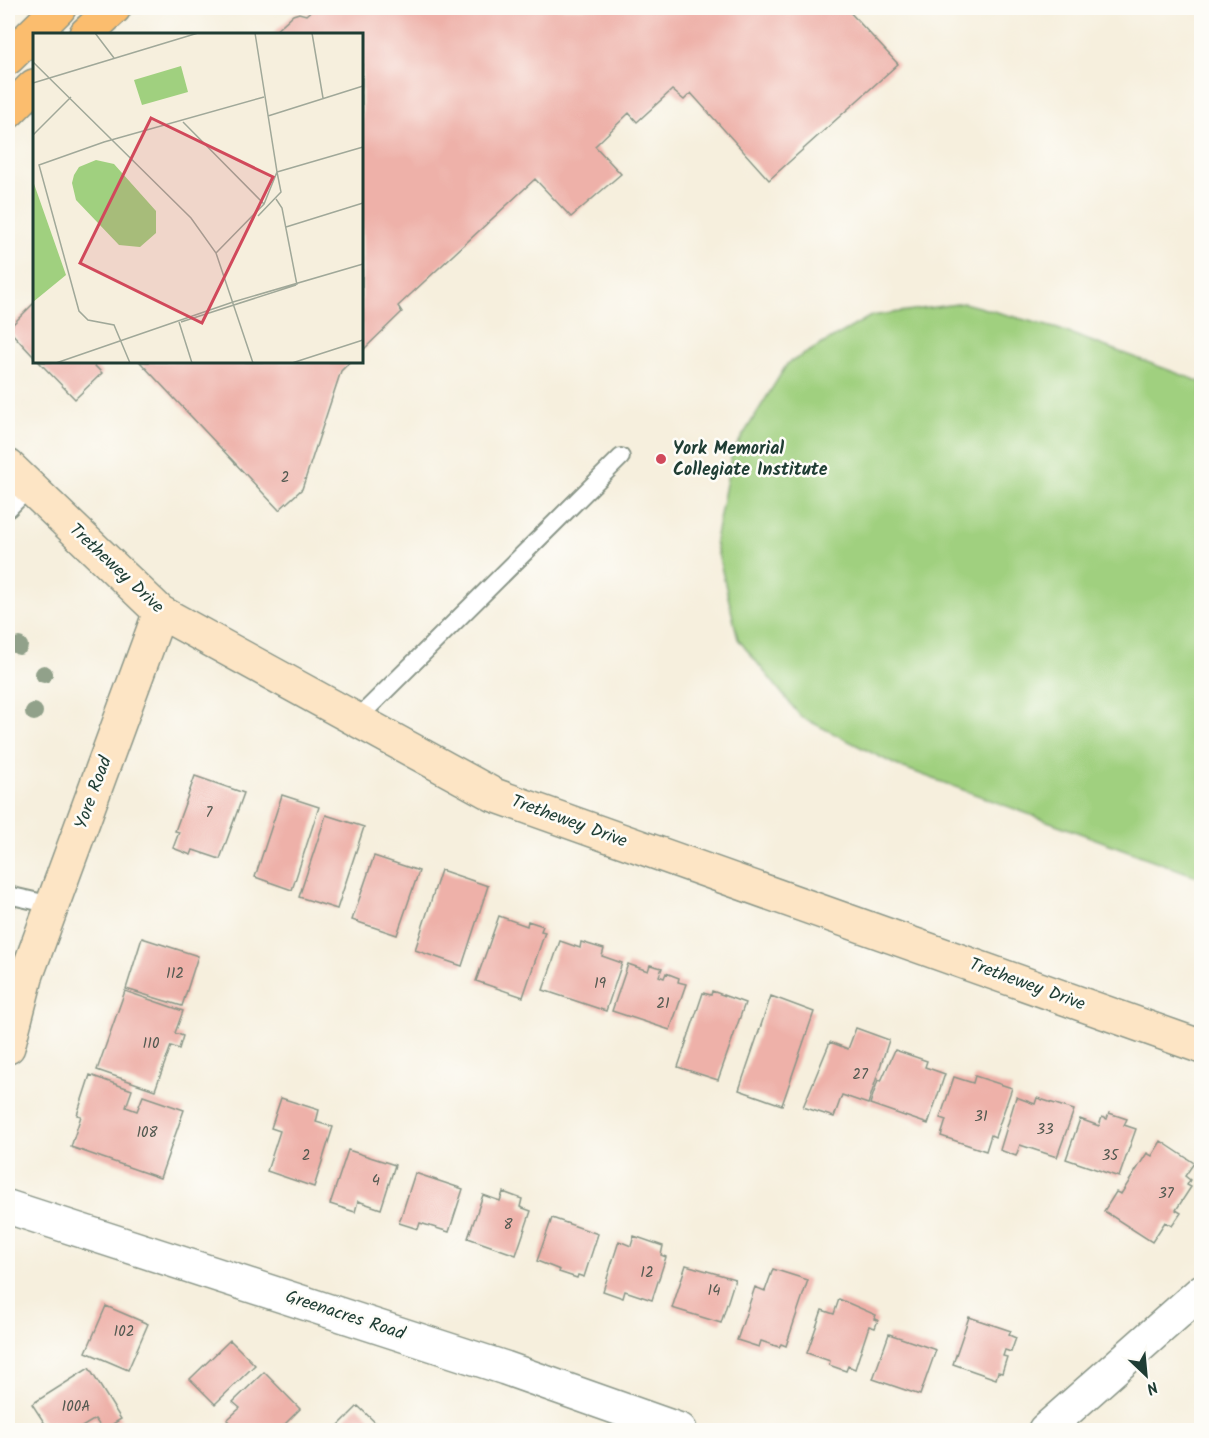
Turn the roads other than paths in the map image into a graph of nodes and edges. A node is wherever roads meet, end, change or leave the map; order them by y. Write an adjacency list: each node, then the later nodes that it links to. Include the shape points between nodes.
1 (59, 8): 4 (main road)
2 (114, 8): 5 (main road)
3 (33, 33): 6 (main road)
4 (34, 33)
5 (87, 33)
6 (8, 58)
7 (33, 87): 8 (main road)
8 (8, 112)
9 (621, 457): 12 (lane)
10 (15, 488): 11 (main road, Trethewey Drive)
11 (160, 612): 12 (main road, Trethewey Drive); 14 (main road, Yore Road)
12 (356, 720): 18 (main road, Trethewey Drive, via 494,795)
13 (8, 894): 14 (lane)
14 (52, 905): 15 (main road, Yore Road)
15 (27, 975): 16 (main road, Yore Road); 17 (main road, Yore Road)
16 (8, 1009)
17 (8, 1047)
18 (1202, 1047)
19 (8, 1207): 21 (street, Greenacres Road, via 493,1365)
20 (1202, 1291): 22 (street)
21 (680, 1431)
22 (1045, 1431)

